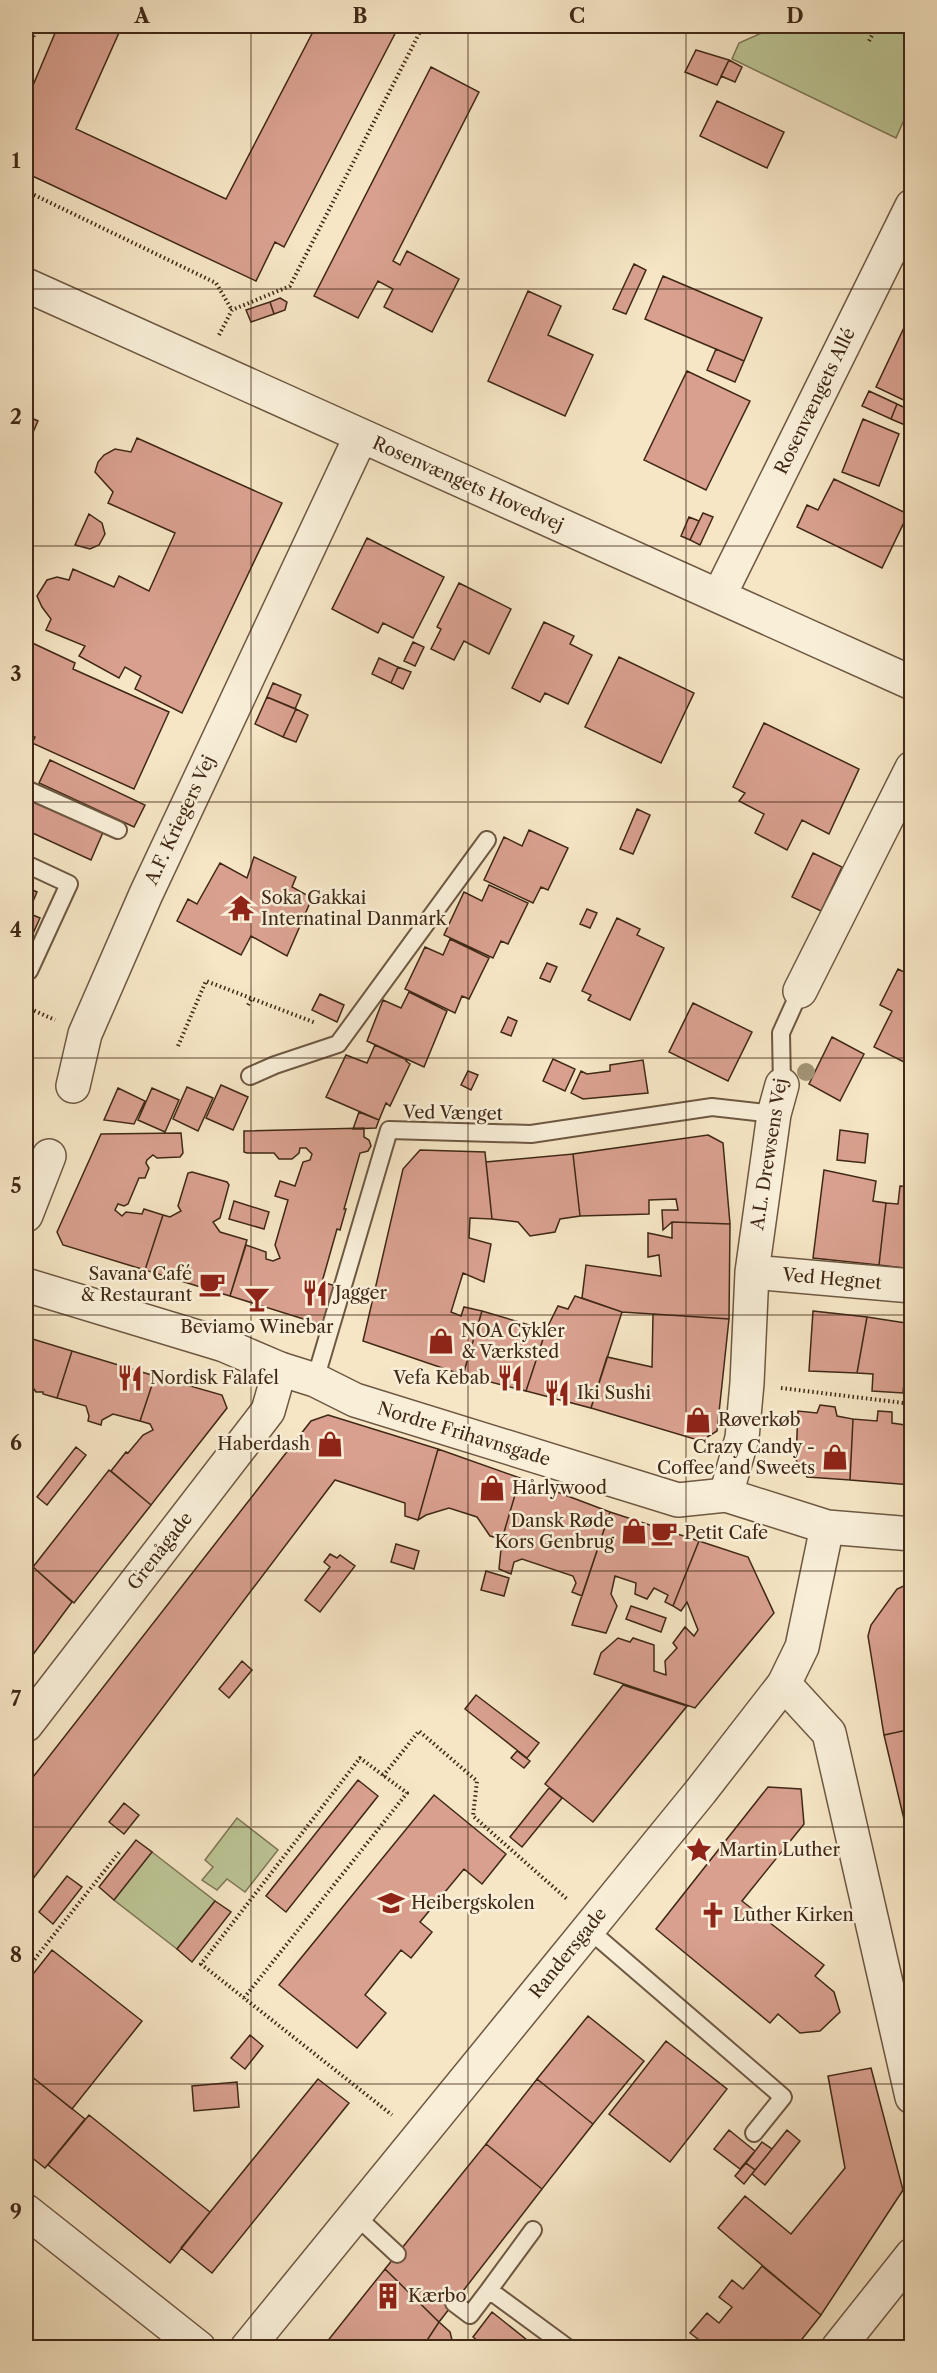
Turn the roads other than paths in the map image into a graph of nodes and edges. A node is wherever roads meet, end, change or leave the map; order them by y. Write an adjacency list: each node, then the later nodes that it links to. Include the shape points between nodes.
1 (912, 206): 4 (street, Rosenvængets Allé)
2 (26, 285): 3 (street, Rosenvængets Hovedvej)
3 (361, 436): 4 (street, Rosenvængets Hovedvej); 14 (street, A.F. Kriegers Vej, via 146,894 85,1034)
4 (719, 596): 5 (street, Rosenvængets Hovedvej)
5 (912, 683)
6 (912, 768): 12 (street, A.L. Drewsens Vej)
7 (26, 789): 8 (lane)
8 (118, 830)
9 (487, 840): 13 (lane, via 338,1044)
10 (26, 864): 11 (lane, via 69,884)
11 (29, 971)
12 (800, 991): 15 (lane, A.L. Drewsens Vej, via 781,1033)
13 (250, 1076)
14 (73, 1086)
15 (778, 1100): 18 (street, A.L. Drewsens Vej); 22 (lane, Ved Vænget, via 531,1134 389,1130)
16 (49, 1156): 17 (street)
17 (26, 1215)
18 (752, 1272): 20 (street, Ved Hegnet); 23 (street, A.L. Drewsens Vej, via 742,1438)
19 (26, 1285): 21 (street, Nordre Frihavnsgade, via 224,1345)
20 (912, 1286)
21 (280, 1369): 22 (street, Nordre Frihavnsgade); 27 (street, Grenågade, via 268,1411)
22 (315, 1380): 23 (street, Nordre Frihavnsgade, via 355,1400 678,1500)
23 (726, 1495): 24 (street, Nordre Frihavnsgade)
24 (827, 1527): 25 (street, Nordre Frihavnsgade); 26 (street, Randersgade, via 802,1647)
25 (912, 1534)
26 (784, 1684): 28 (street, Randersgade); 29 (street, via 829,1733)
27 (26, 1725)
28 (591, 1926): 30 (lane, via 783,2097); 32 (street, Randersgade)
29 (912, 2097)
30 (754, 2133)
31 (26, 2211): 39 (street)
32 (355, 2215): 34 (lane); 40 (street, Randersgade)
33 (534, 2230): 37 (lane)
34 (397, 2254)
35 (912, 2255): 36 (street)
36 (902, 2288): 42 (street)
37 (489, 2290): 38 (lane, via 470,2315); 41 (lane)
38 (454, 2303)
39 (199, 2348)
40 (247, 2348)
41 (568, 2348)
42 (838, 2348)

